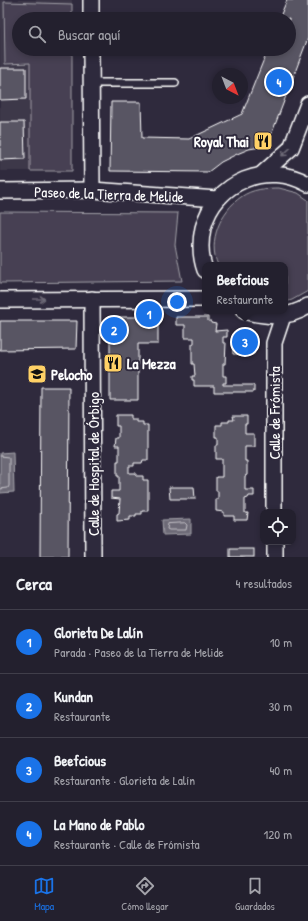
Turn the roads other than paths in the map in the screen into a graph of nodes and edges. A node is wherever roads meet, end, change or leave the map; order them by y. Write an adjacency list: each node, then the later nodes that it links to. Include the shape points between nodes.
1 (91, 0): 2 (street)
2 (91, 12)
3 (91, 56): 4 (street)
4 (91, 83): 5 (lane); 9 (street)
5 (175, 83)
6 (308, 104): 7 (street, one-way to 7, via 291,148)
7 (262, 174): 8 (street, via 281,174); 11 (street, via 230,187)
8 (308, 184)
9 (92, 190): 10 (street, Paseo de la Tierra de Melide); 11 (street, Paseo de la Tierra de Melide)
10 (0, 191)
11 (217, 199): 12 (street, via 206,218 200,239)
12 (202, 262)
13 (92, 299): 14 (street); 15 (street, one-way to 13); 21 (street, Calle de Hospital de Órbigo)
14 (202, 299)
15 (0, 300)
16 (308, 306): 18 (street)
17 (254, 314): 18 (street)
18 (283, 316): 19 (street, Calle de Frómista, via 274,343)
19 (274, 509)
20 (274, 545): 22 (street)
21 (93, 557)
22 (275, 557)

